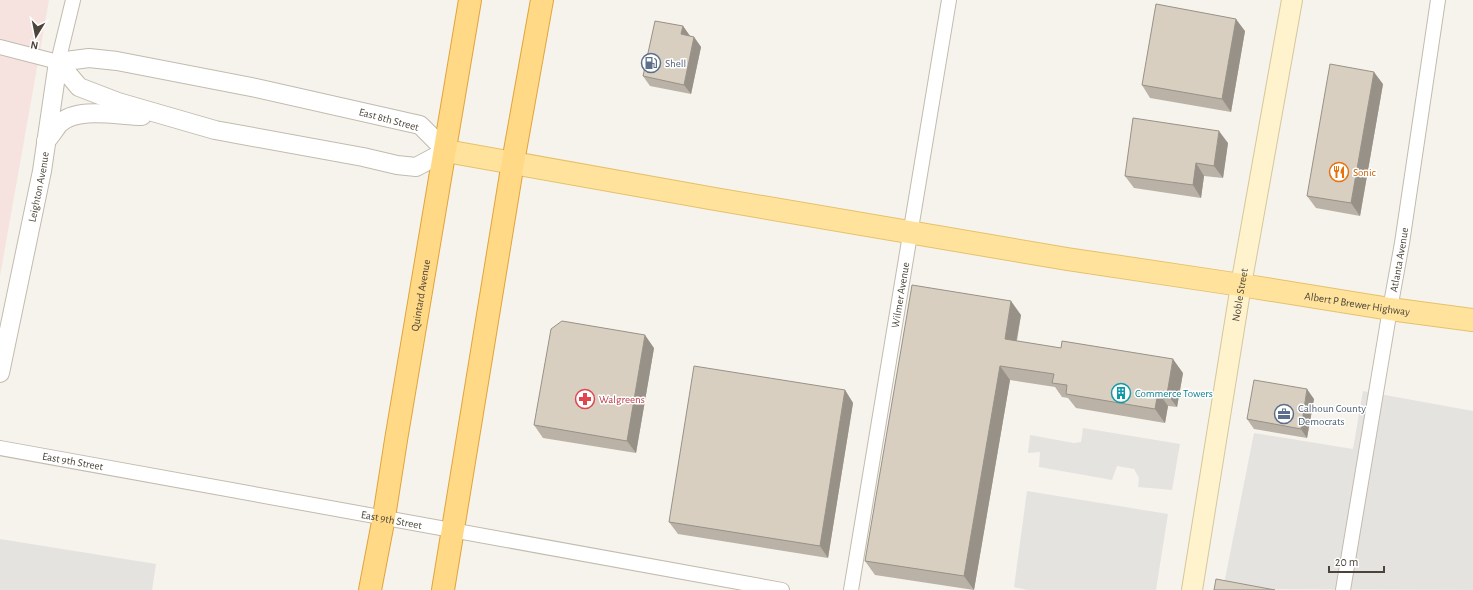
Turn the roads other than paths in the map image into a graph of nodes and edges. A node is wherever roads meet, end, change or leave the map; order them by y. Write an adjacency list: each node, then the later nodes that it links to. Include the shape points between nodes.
1 (73, 0): 8 (street, Leighton Avenue)
2 (470, 0): 11 (highway, Quintard Avenue)
3 (542, 0): 12 (highway)
4 (949, 0): 13 (street, Wilmer Avenue)
5 (1292, 0): 14 (main road, Noble Street)
6 (1438, 0): 15 (street, Atlanta Avenue)
7 (0, 47): 8 (street, East 8th Street)
8 (58, 62): 9 (street, via 79,87 118,102); 10 (street, Leighton Avenue); 11 (street, East 8th Street, via 89,58 117,61 256,88 420,125)
9 (178, 119): 10 (street, via 82,114 60,123); 11 (street, via 216,130 397,165 416,167)
10 (46, 142): 17 (street, Leighton Avenue)
11 (446, 151): 12 (main road, Albert P Brewer Highway); 19 (highway, Quintard Avenue)
12 (513, 162): 13 (main road, Albert P Brewer Highway); 20 (highway)
13 (910, 232): 14 (main road, Albert P Brewer Highway); 24 (street, Wilmer Avenue)
14 (1241, 285): 15 (main road, Albert P Brewer Highway); 25 (main road, Noble Street)
15 (1390, 309): 16 (main road, Albert P Brewer Highway); 26 (street, Atlanta Avenue)
16 (1473, 320)
17 (0, 374)
18 (0, 448): 19 (street, East 9th Street)
19 (384, 518): 20 (street, East 9th Street); 21 (highway, Quintard Avenue)
20 (452, 531): 22 (highway); 23 (street, East 9th Street)
21 (370, 590)
22 (443, 590)
23 (782, 590)
24 (851, 590)
25 (1192, 590)
26 (1343, 590)

